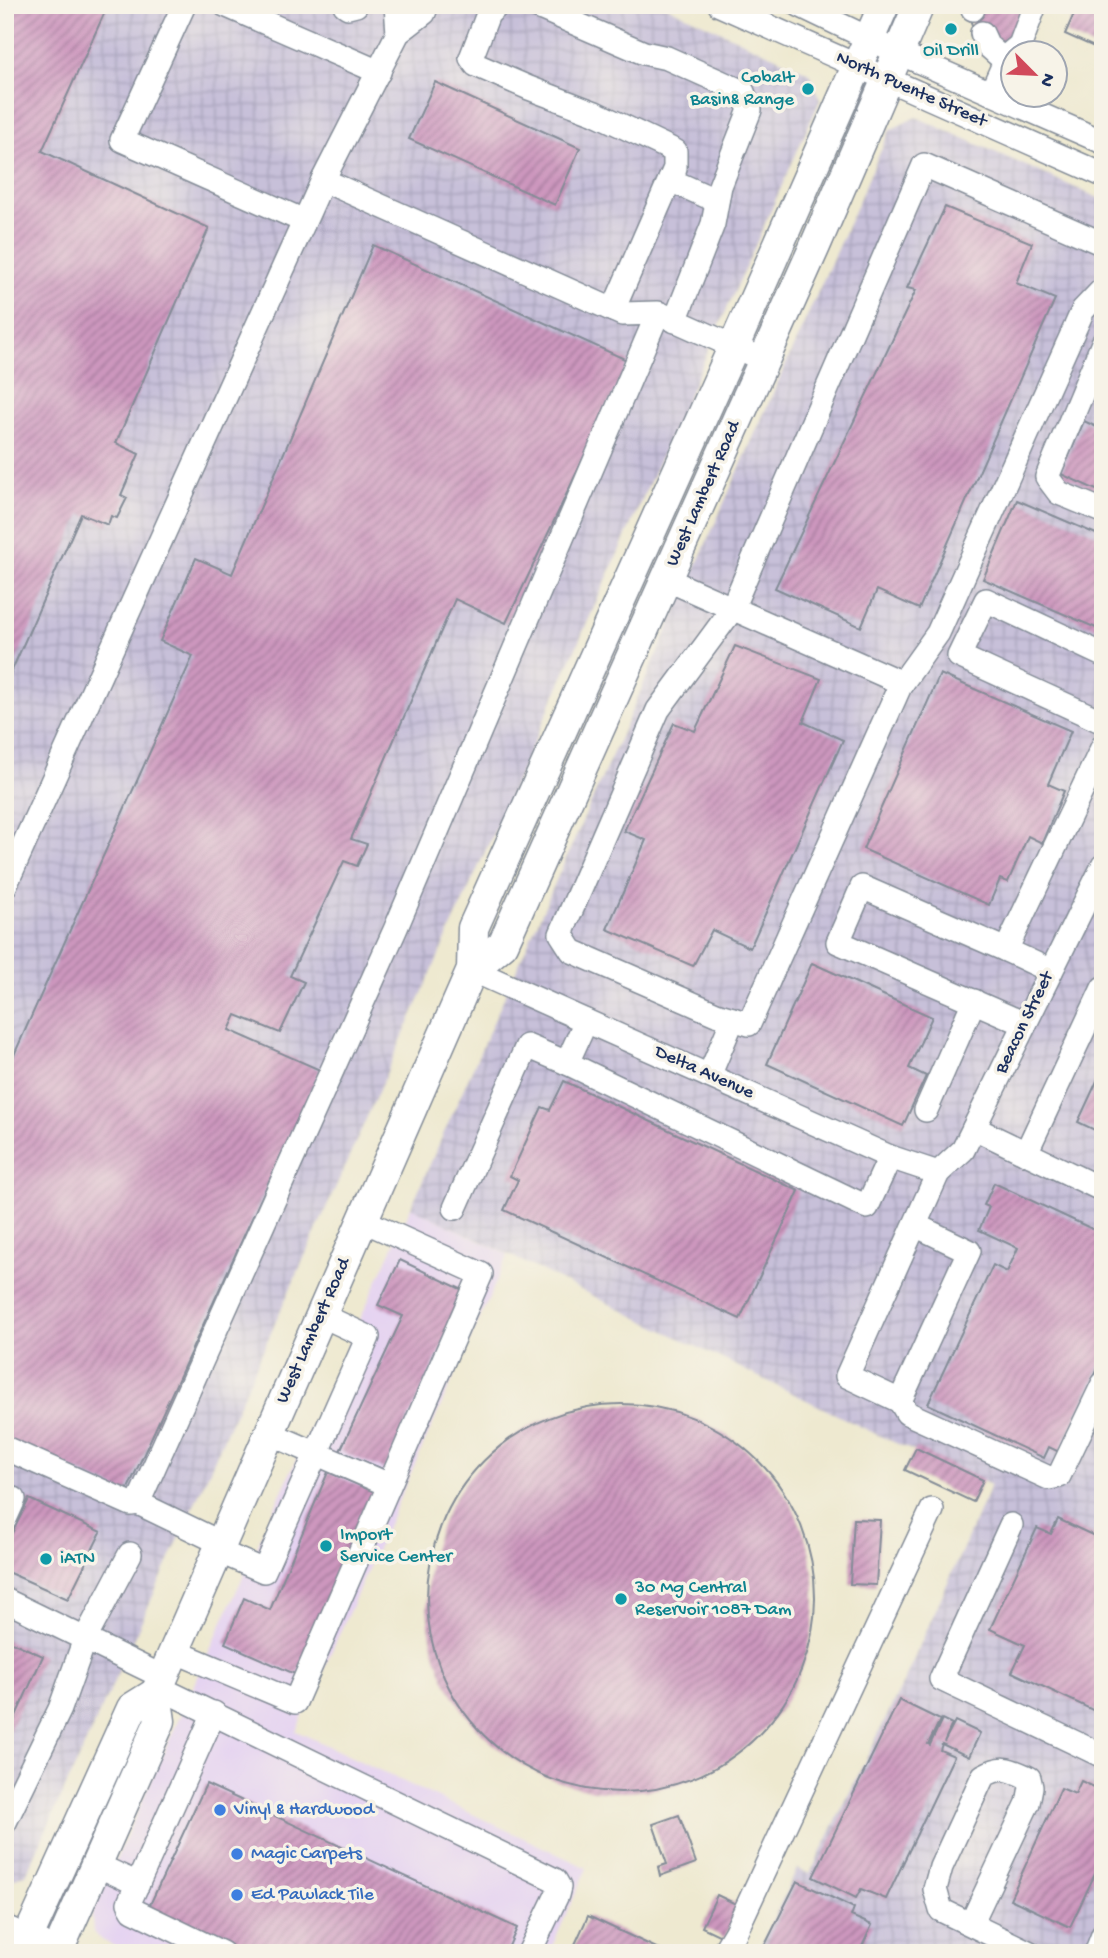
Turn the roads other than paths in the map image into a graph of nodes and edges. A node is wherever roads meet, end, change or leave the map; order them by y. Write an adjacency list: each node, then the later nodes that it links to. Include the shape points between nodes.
1 (184, 5): 30 (street, via 122,140)
2 (225, 5): 21 (street)
3 (345, 5): 4 (street)
4 (356, 5)
5 (396, 5): 14 (street)
6 (427, 5): 14 (street, via 424,13)
7 (498, 5): 28 (street, via 488,14 471,58 476,65 675,151)
8 (533, 5): 29 (street, via 743,92 750,110)
9 (720, 5): 20 (street, North Puente Street)
10 (799, 5): 16 (street, North Puente Street)
11 (884, 5): 16 (main road, West Lambert Road)
12 (919, 5): 18 (main road, West Lambert Road)
13 (1035, 5): 17 (street)
14 (398, 33): 21 (street)
15 (982, 33): 19 (street)
16 (869, 38): 18 (street, North Puente Street); 20 (main road, West Lambert Road)
17 (1023, 38)
18 (897, 52): 23 (main road, West Lambert Road); 24 (street, North Puente Street)
19 (1000, 57)
20 (856, 66): 23 (street, North Puente Street); 36 (main road, West Lambert Road)
21 (379, 72): 27 (street)
22 (1000, 72): 24 (street)
23 (886, 80): 26 (street, North Puente Street); 37 (main road, West Lambert Road)
24 (991, 93): 25 (street, North Puente Street)
25 (1103, 142)
26 (1103, 175)
27 (323, 180): 30 (street); 33 (street)
28 (670, 180): 29 (street); 33 (street)
29 (717, 201): 34 (street, via 713,223)
30 (304, 220): 46 (street)
31 (1103, 244): 40 (street, via 925,165)
32 (1103, 289): 42 (street, via 1083,310 938,632)
33 (613, 310): 34 (street)
34 (667, 317): 36 (street); 73 (street)
35 (1103, 343): 38 (street, via 1047,477 1059,493)
36 (734, 346): 37 (street); 48 (main road, West Lambert Road, via 473,928)
37 (764, 360): 39 (main road, West Lambert Road)
38 (1103, 511)
39 (666, 579): 40 (street); 48 (main road, West Lambert Road, via 503,944)
40 (732, 608): 42 (street); 52 (street, via 659,710 561,934 572,951)
41 (1103, 654): 43 (street, via 986,600 959,656)
42 (902, 683): 52 (street, via 749,1024)
43 (1103, 722)
44 (1103, 746): 47 (street)
45 (1103, 866): 49 (street, Beacon Street)
46 (5, 886)
47 (1006, 950): 49 (street); 51 (street, via 862,887 838,942)
48 (472, 970): 53 (street, Delta Avenue); 64 (main road, West Lambert Road)
49 (1051, 971): 54 (street, Beacon Street)
50 (1103, 988): 59 (street)
51 (975, 1002): 54 (street); 57 (street)
52 (733, 1019): 56 (street)
53 (586, 1021): 55 (street); 56 (street, Delta Avenue)
54 (1025, 1024): 58 (street, Beacon Street)
55 (567, 1063): 60 (street, via 867,1207); 63 (street, via 527,1046)
56 (709, 1076): 60 (street, Delta Avenue)
57 (926, 1110)
58 (974, 1128): 59 (street); 61 (street, Beacon Street, via 963,1150)
59 (1026, 1153): 62 (street)
60 (890, 1157): 61 (street, Delta Avenue)
61 (938, 1173): 65 (street)
62 (1103, 1190)
63 (455, 1208)
64 (362, 1220): 66 (main road, West Lambert Road); 72 (street, via 481,1274)
65 (915, 1225): 68 (street, via 847,1376); 68 (street, via 969,1251)
66 (321, 1315): 69 (main road, West Lambert Road); 71 (street, via 368,1337)
67 (1103, 1384): 68 (street, via 1059,1476 1049,1478 907,1413)
68 (900, 1401)
69 (269, 1433): 71 (street); 76 (main road, West Lambert Road)
70 (5, 1448): 73 (street, via 131,1504)
71 (316, 1453): 72 (street); 76 (street, via 264,1571)
72 (389, 1485): 80 (street, via 295,1702)
73 (138, 1503): 76 (street)
74 (932, 1510): 91 (street)
75 (1011, 1525): 82 (street, via 941,1679)
76 (220, 1547): 80 (main road, West Lambert Road)
77 (130, 1554): 79 (street)
78 (5, 1601): 79 (street)
79 (85, 1639): 80 (street); 83 (street, via 60,1709)
80 (163, 1677): 81 (street); 84 (main road, West Lambert Road, via 160,1721); 87 (main road, West Lambert Road, via 132,1708)
81 (214, 1713): 85 (street); 90 (street, via 555,1880 557,1895)
82 (1103, 1756)
83 (5, 1822)
84 (97, 1864): 85 (street); 88 (main road, West Lambert Road)
85 (138, 1884): 89 (street, via 130,1908)
86 (971, 1924): 86 (street, via 941,1910 935,1889 983,1776 996,1769 1010,1769 1028,1778 1028,1804); 92 (street)
87 (18, 1939): 88 (street)
88 (60, 1952)
89 (222, 1953)
90 (529, 1953)
91 (723, 1953)
92 (1030, 1953)

